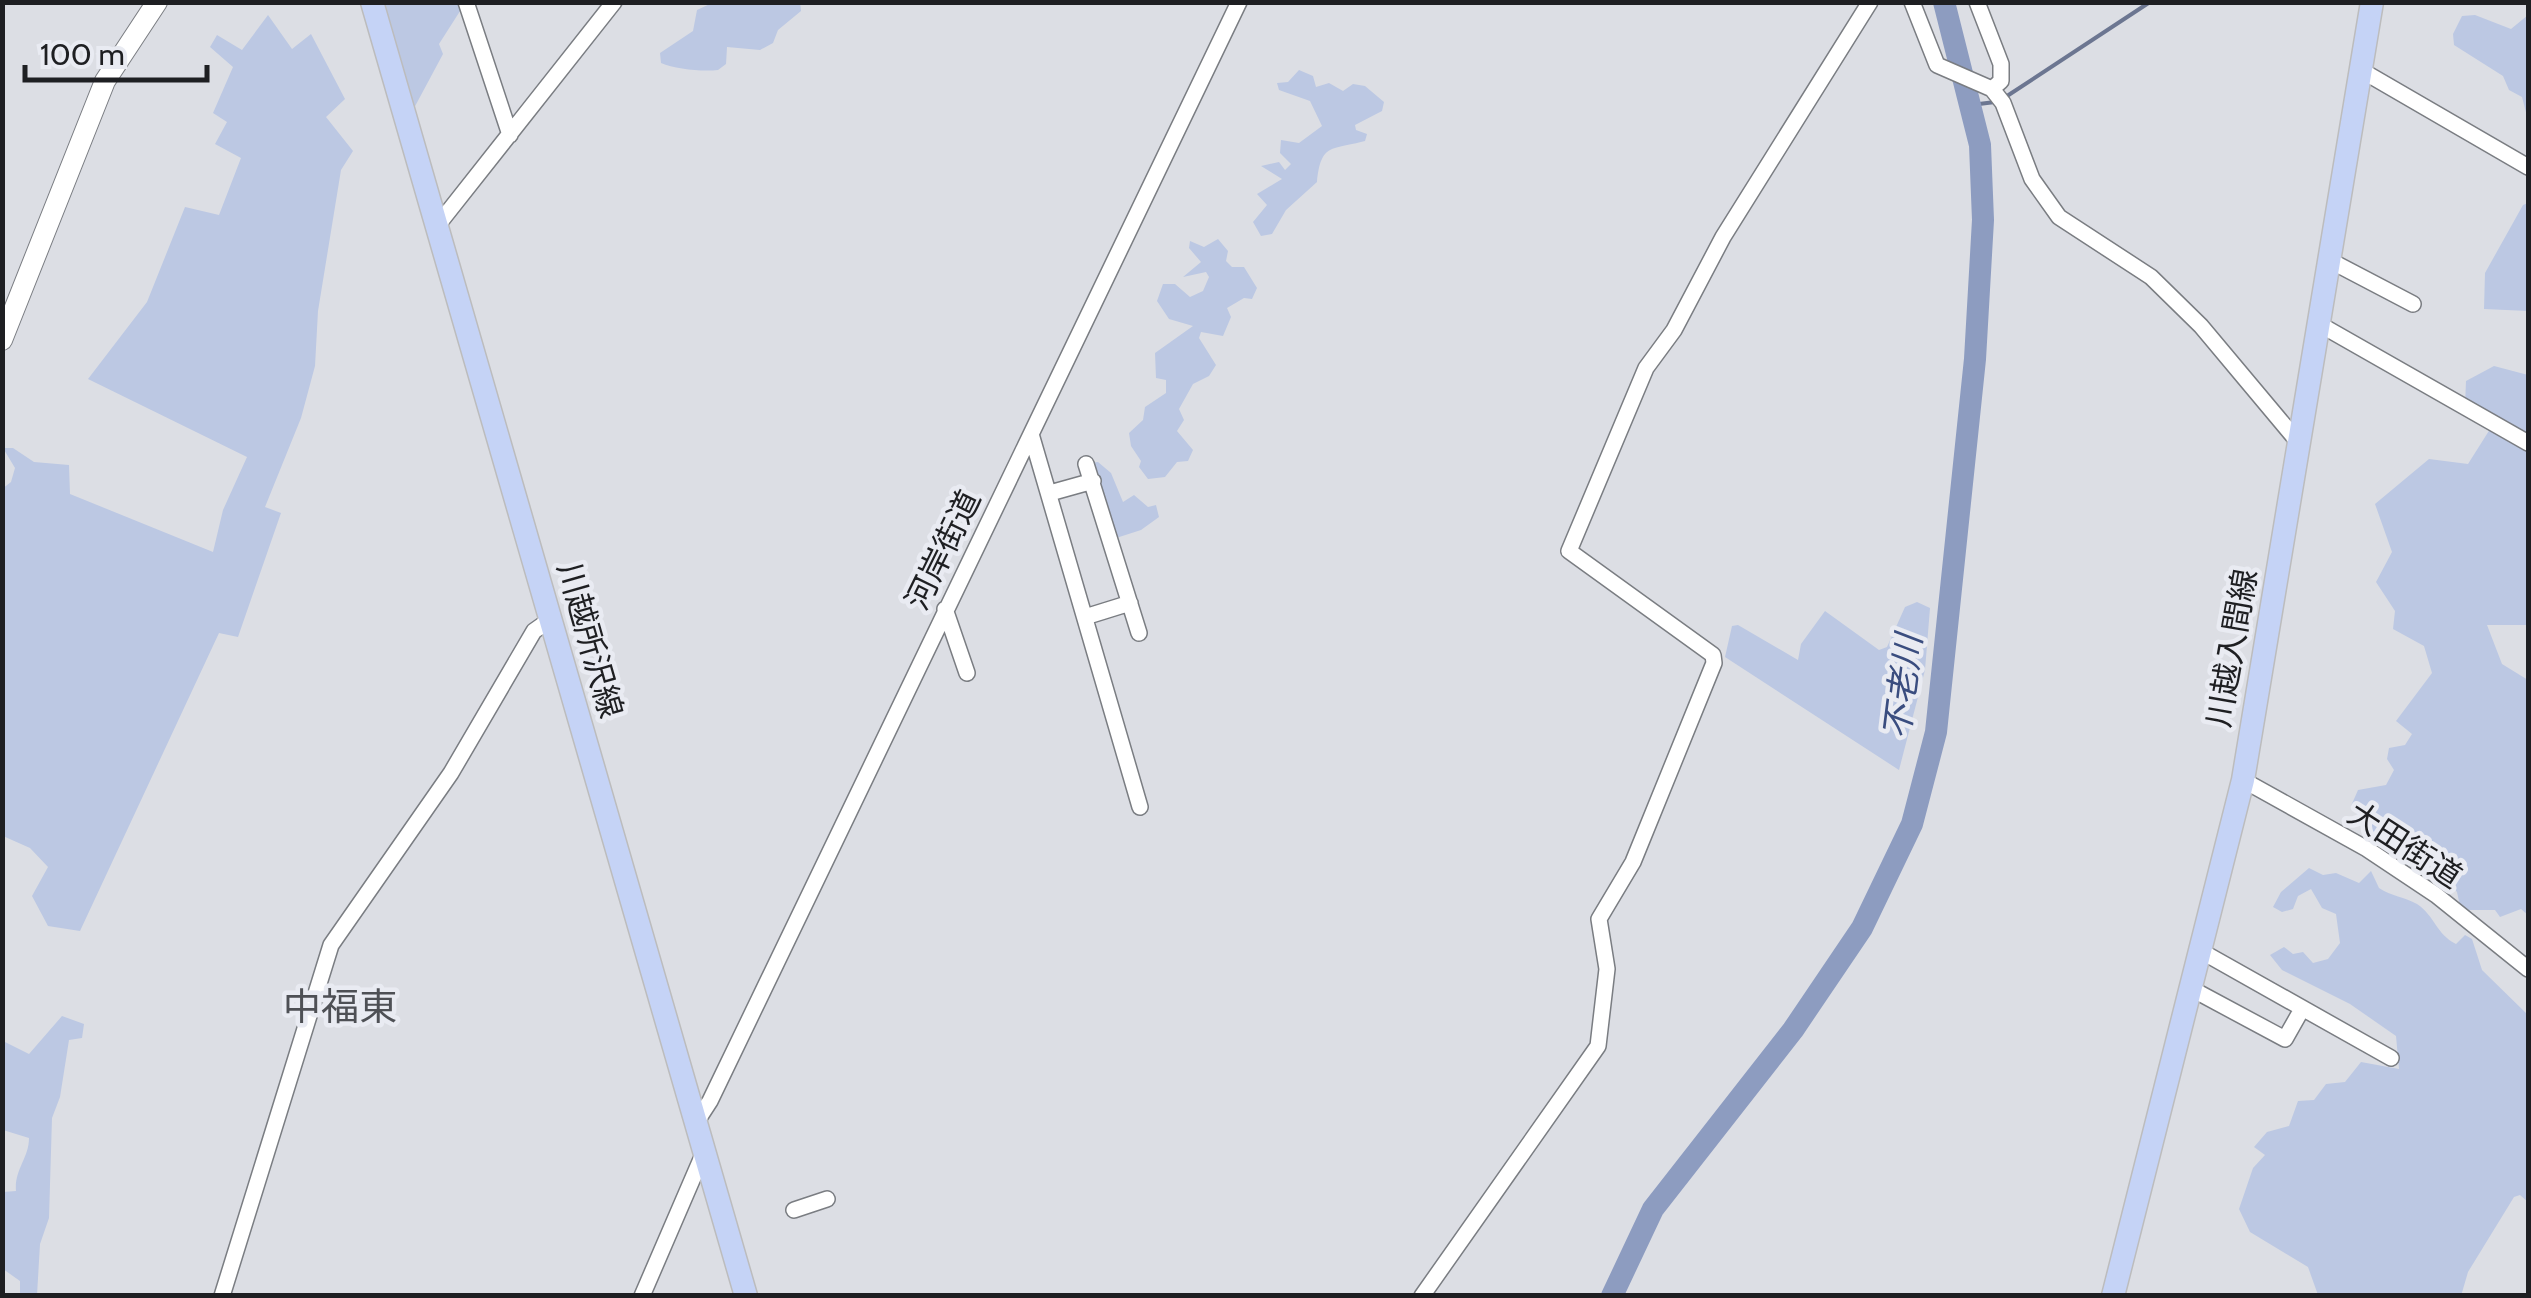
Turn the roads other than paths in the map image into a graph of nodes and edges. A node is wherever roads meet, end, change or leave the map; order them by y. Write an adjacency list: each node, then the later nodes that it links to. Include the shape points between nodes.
1 (158, 2): 18 (street, via 105,81)
2 (372, 2): 14 (main road, 川越所沢線)
3 (466, 2): 12 (street)
4 (614, 2): 12 (street)
5 (1238, 2): 19 (street, 河岸街道)
6 (1870, 2): 45 (street, via 1646,368 1569,551 1713,655 1714,663 1633,862 1599,919 1606,969 1598,1046)
7 (1912, 2): 11 (street, via 1938,64)
8 (1977, 2): 11 (street, via 2001,64 2001,82)
9 (2372, 2): 10 (main road, 川越入間線)
10 (2359, 69): 13 (street); 15 (main road, 川越入間線)
11 (1992, 89): 20 (street, via 2032,179 2059,217 2151,277)
12 (510, 134): 14 (street)
13 (2528, 167)
14 (437, 226): 28 (main road, 川越所沢線)
15 (2329, 260): 16 (street); 17 (main road, 川越入間線)
16 (2413, 304)
17 (2319, 324): 20 (main road, 川越入間線); 21 (street)
18 (2, 340)
19 (1031, 434): 24 (street); 26 (street, 河岸街道)
20 (2300, 444): 31 (main road, 川越入間線)
21 (2528, 444)
22 (1086, 464): 23 (street)
23 (1093, 481): 24 (street); 25 (street)
24 (1050, 493): 27 (street)
25 (1130, 603): 27 (street); 29 (street)
26 (946, 609): 30 (street); 38 (street, 河岸街道)
27 (1086, 617): 32 (street)
28 (551, 619): 38 (main road, 川越所沢線); 42 (street, via 534,631 451,773 331,945)
29 (1140, 634)
30 (967, 673)
31 (2243, 780): 33 (main road, 川越入間線); 34 (street, 大田街道, via 2367,849)
32 (1140, 807)
33 (2199, 950): 35 (main road, 川越入間線); 36 (street)
34 (2528, 969)
35 (2190, 988): 36 (street, via 2285,1039); 46 (main road, 川越入間線)
36 (2302, 1008): 37 (street)
37 (2390, 1058)
38 (696, 1121): 39 (main road, 川越所沢線)
39 (705, 1150): 43 (street); 44 (main road, 川越所沢線)
40 (827, 1199): 41 (street)
41 (794, 1210)
42 (222, 1296)
43 (642, 1296)
44 (746, 1296)
45 (1422, 1296)
46 (2113, 1296)

